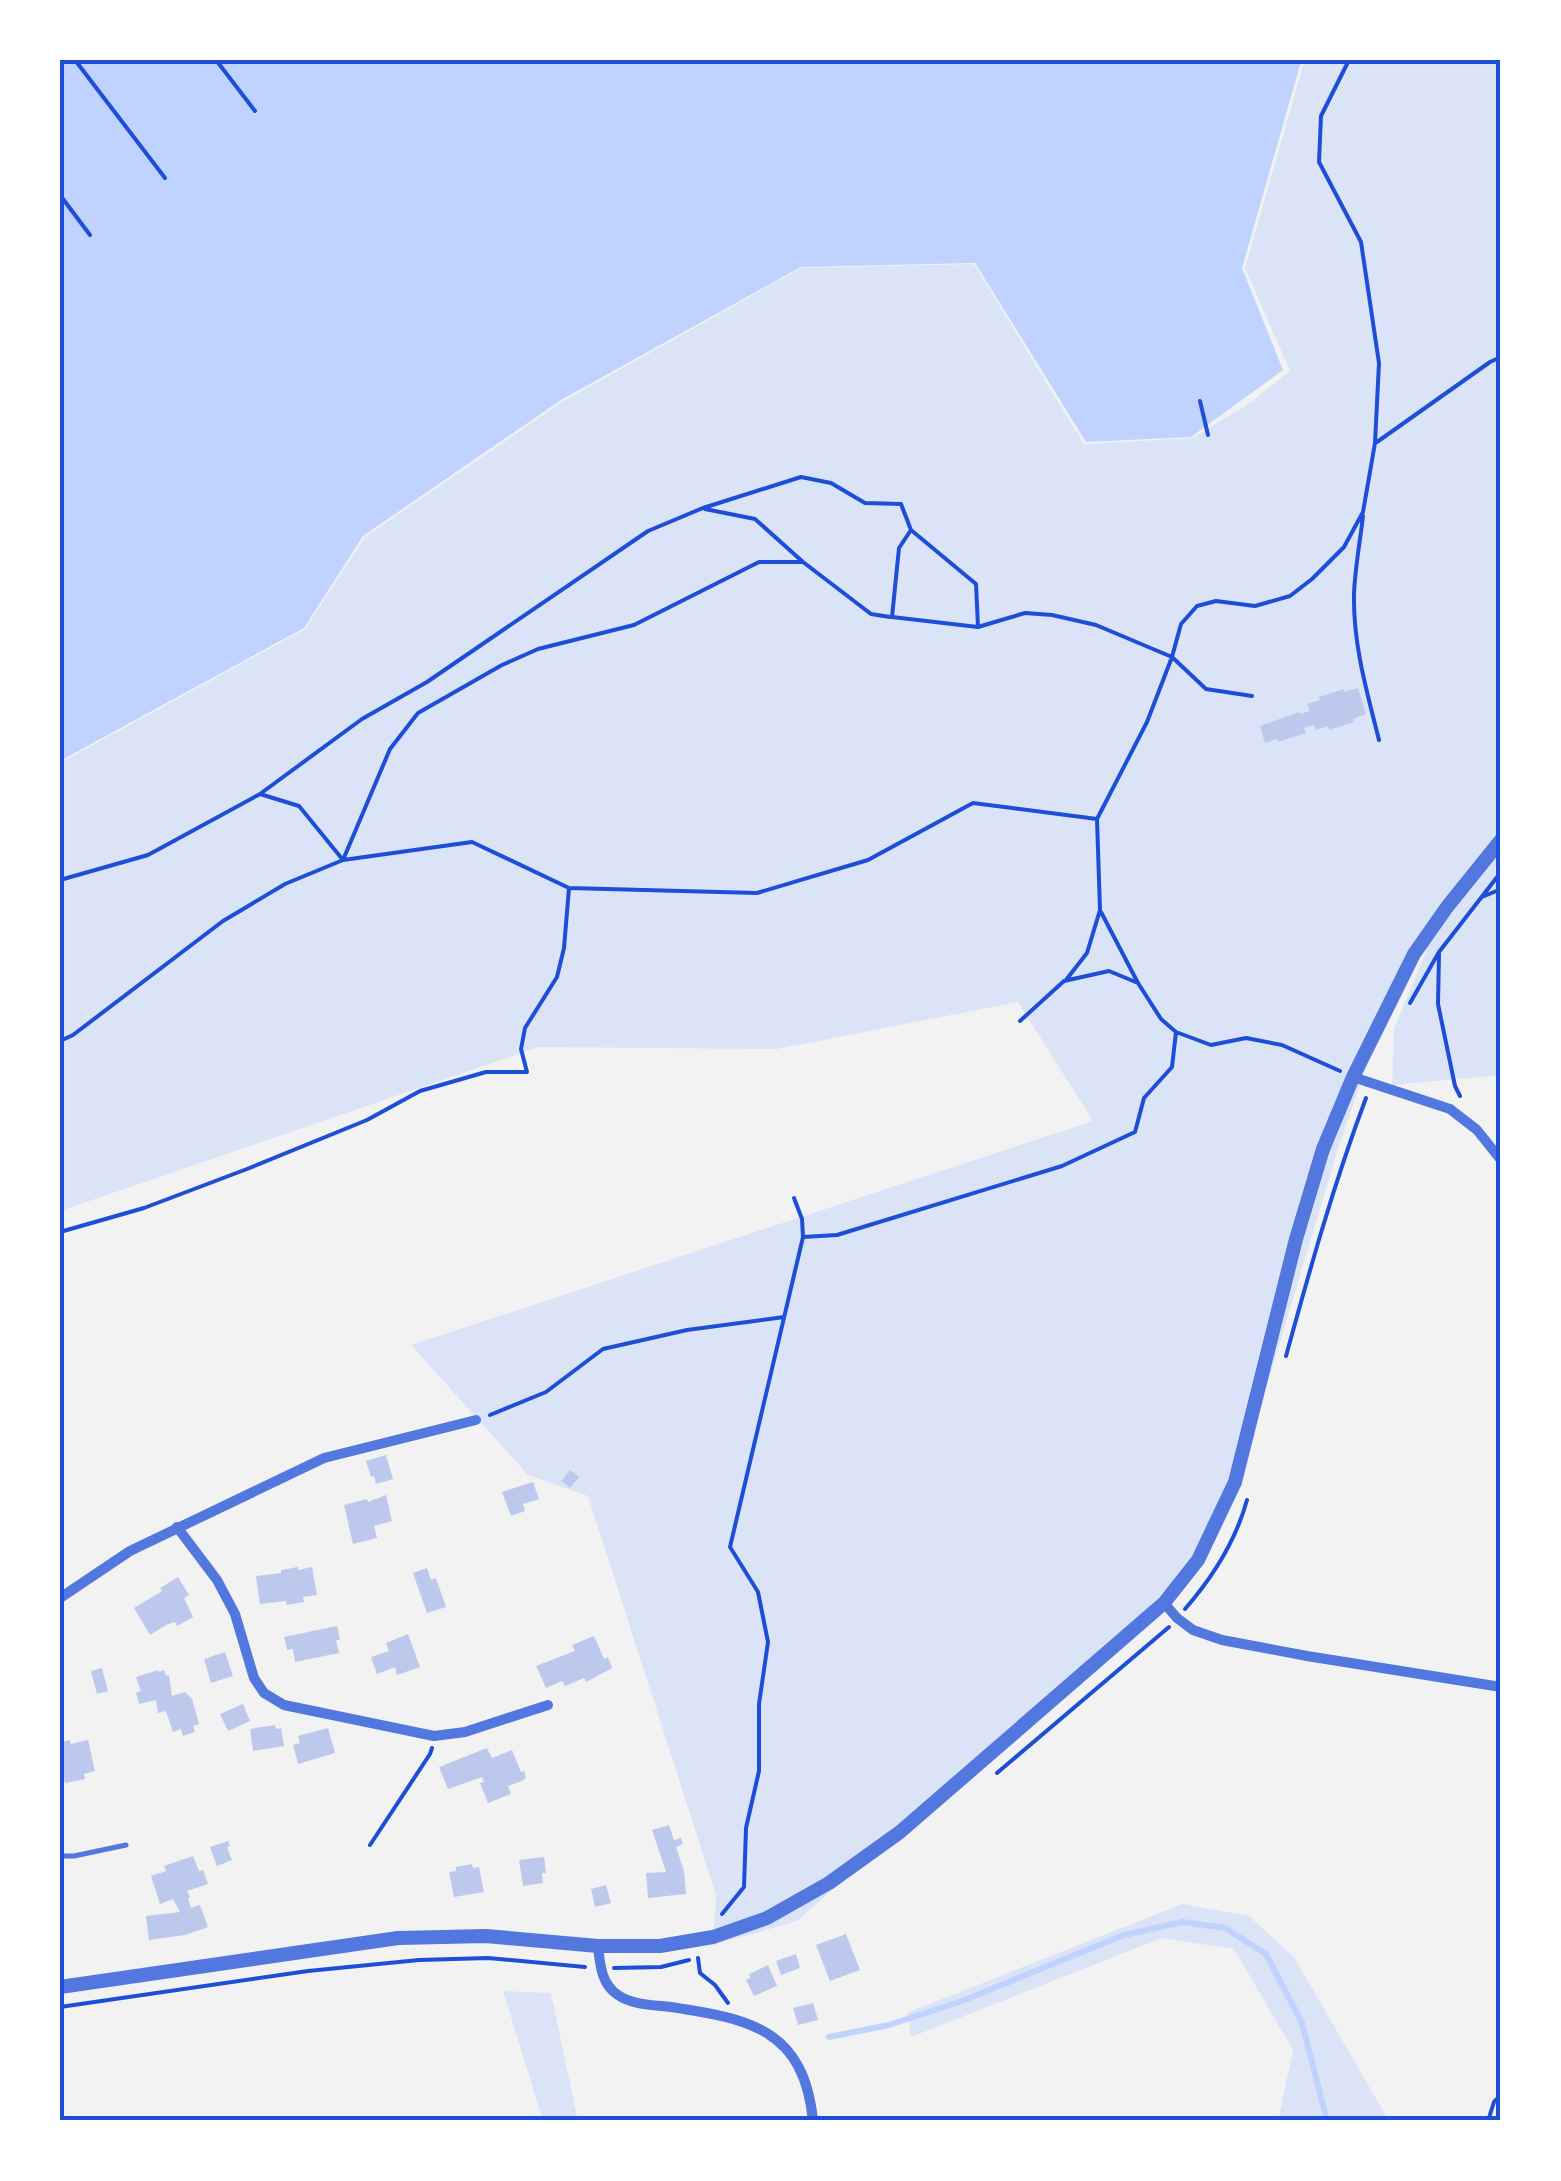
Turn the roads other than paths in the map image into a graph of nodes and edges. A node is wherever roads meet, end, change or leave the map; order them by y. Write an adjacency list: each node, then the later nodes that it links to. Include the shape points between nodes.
1 (1501, 840): 2 (street, via 1414,954)
2 (1353, 1077): 3 (street, via 1450,1109); 7 (street, via 1296,1239 1235,1482 1198,1560)
3 (1501, 1160)
4 (476, 1420): 5 (street, via 324,1458)
5 (177, 1527): 6 (street); 9 (street, via 226,1596 254,1678 284,1705 434,1736)
6 (60, 1598)
7 (1164, 1603): 8 (street, via 1193,1630 1222,1640); 12 (street, via 900,1832 829,1883 767,1918 714,1937)
8 (1501, 1688)
9 (548, 1704)
10 (126, 1845): 11 (lane)
11 (60, 1856)
12 (598, 1946): 13 (street, via 486,1936 398,1938); 14 (street, via 600,1968 620,1998 739,2019 784,2046 800,2066)
13 (60, 1988)
14 (813, 2121)

